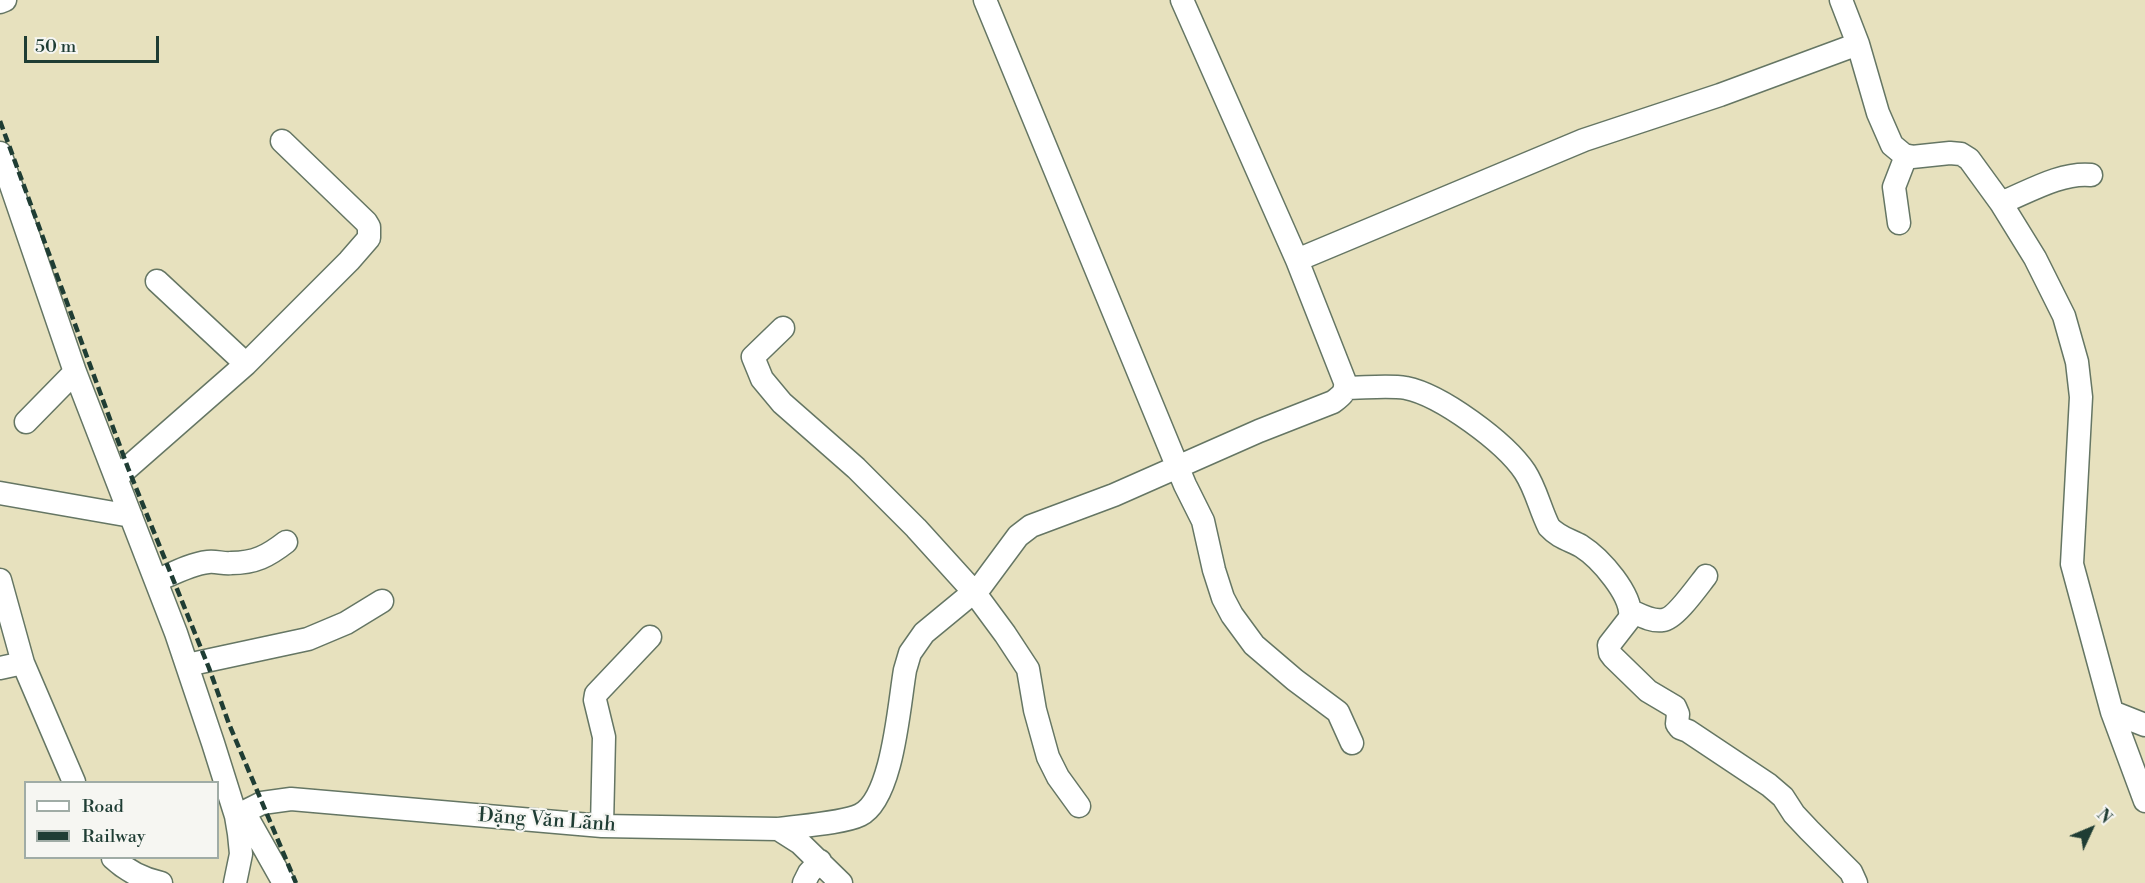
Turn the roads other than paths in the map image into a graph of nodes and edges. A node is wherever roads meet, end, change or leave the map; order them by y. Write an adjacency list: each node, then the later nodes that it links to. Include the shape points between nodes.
1 (5, 0): 5 (street)
2 (985, 0): 20 (street)
3 (1182, 0): 13 (street)
4 (1842, 0): 6 (street)
5 (0, 2)
6 (1858, 44): 9 (street, via 1888,138); 13 (street, via 1584,140)
7 (282, 141): 16 (street, via 366,222 370,234 349,261)
8 (0, 153): 17 (street)
9 (1906, 156): 11 (street, via 1961,154 1974,164); 12 (street, via 1894,187)
10 (2091, 175): 11 (street, via 2060,179)
11 (2001, 203): 35 (street, via 2055,296 2077,362 2081,397 2072,564)
12 (1899, 223)
13 (1298, 260): 18 (street)
14 (157, 281): 16 (street)
15 (783, 328): 28 (street, via 753,357 768,387 856,468)
16 (246, 364): 21 (street)
17 (75, 372): 19 (street); 21 (street)
18 (1346, 388): 20 (street, Đặng Văn Lãnh, via 1333,402); 30 (street, via 1404,388 1446,405 1476,425 1525,471 1549,527 1603,564)
19 (26, 422)
20 (1178, 466): 28 (street, Đặng Văn Lãnh, via 1030,526); 37 (street, via 1199,511 1214,570 1232,615 1254,645 1338,712)
21 (116, 478): 23 (street)
22 (0, 493): 23 (street)
23 (131, 516): 27 (street)
24 (286, 542): 27 (street, via 269,556 186,567)
25 (1707, 576): 30 (street, via 1664,621)
26 (0, 580): 32 (street)
27 (156, 581): 33 (street)
28 (974, 592): 40 (street, via 1028,669 1048,757); 43 (street, Đặng Văn Lãnh, via 934,624 910,653 886,778 870,807 849,819)
29 (382, 601): 33 (street, via 330,632)
30 (1631, 611): 52 (street, via 1627,623 1609,645 1613,657 1648,691 1675,707 1680,728 1783,797 1794,814 1851,872)
31 (650, 638): 42 (street, via 595,700 604,737)
32 (23, 663): 34 (street); 38 (street)
33 (187, 665): 41 (street)
34 (0, 668)
35 (2112, 712): 36 (street); 39 (street)
36 (2145, 725)
37 (1352, 743)
38 (73, 781)
39 (2145, 801)
40 (1079, 806)
41 (240, 814): 42 (street, Đặng Văn Lãnh, via 262,802 291,799); 48 (street, via 241,854); 49 (street)
42 (602, 826): 43 (street, Đặng Văn Lãnh)
43 (778, 829): 45 (street)
44 (114, 859): 46 (street)
45 (820, 861): 50 (street); 51 (street)
46 (126, 878): 47 (street)
47 (161, 883)
48 (236, 883)
49 (284, 883)
50 (804, 883)
51 (841, 883)
52 (1856, 883)

